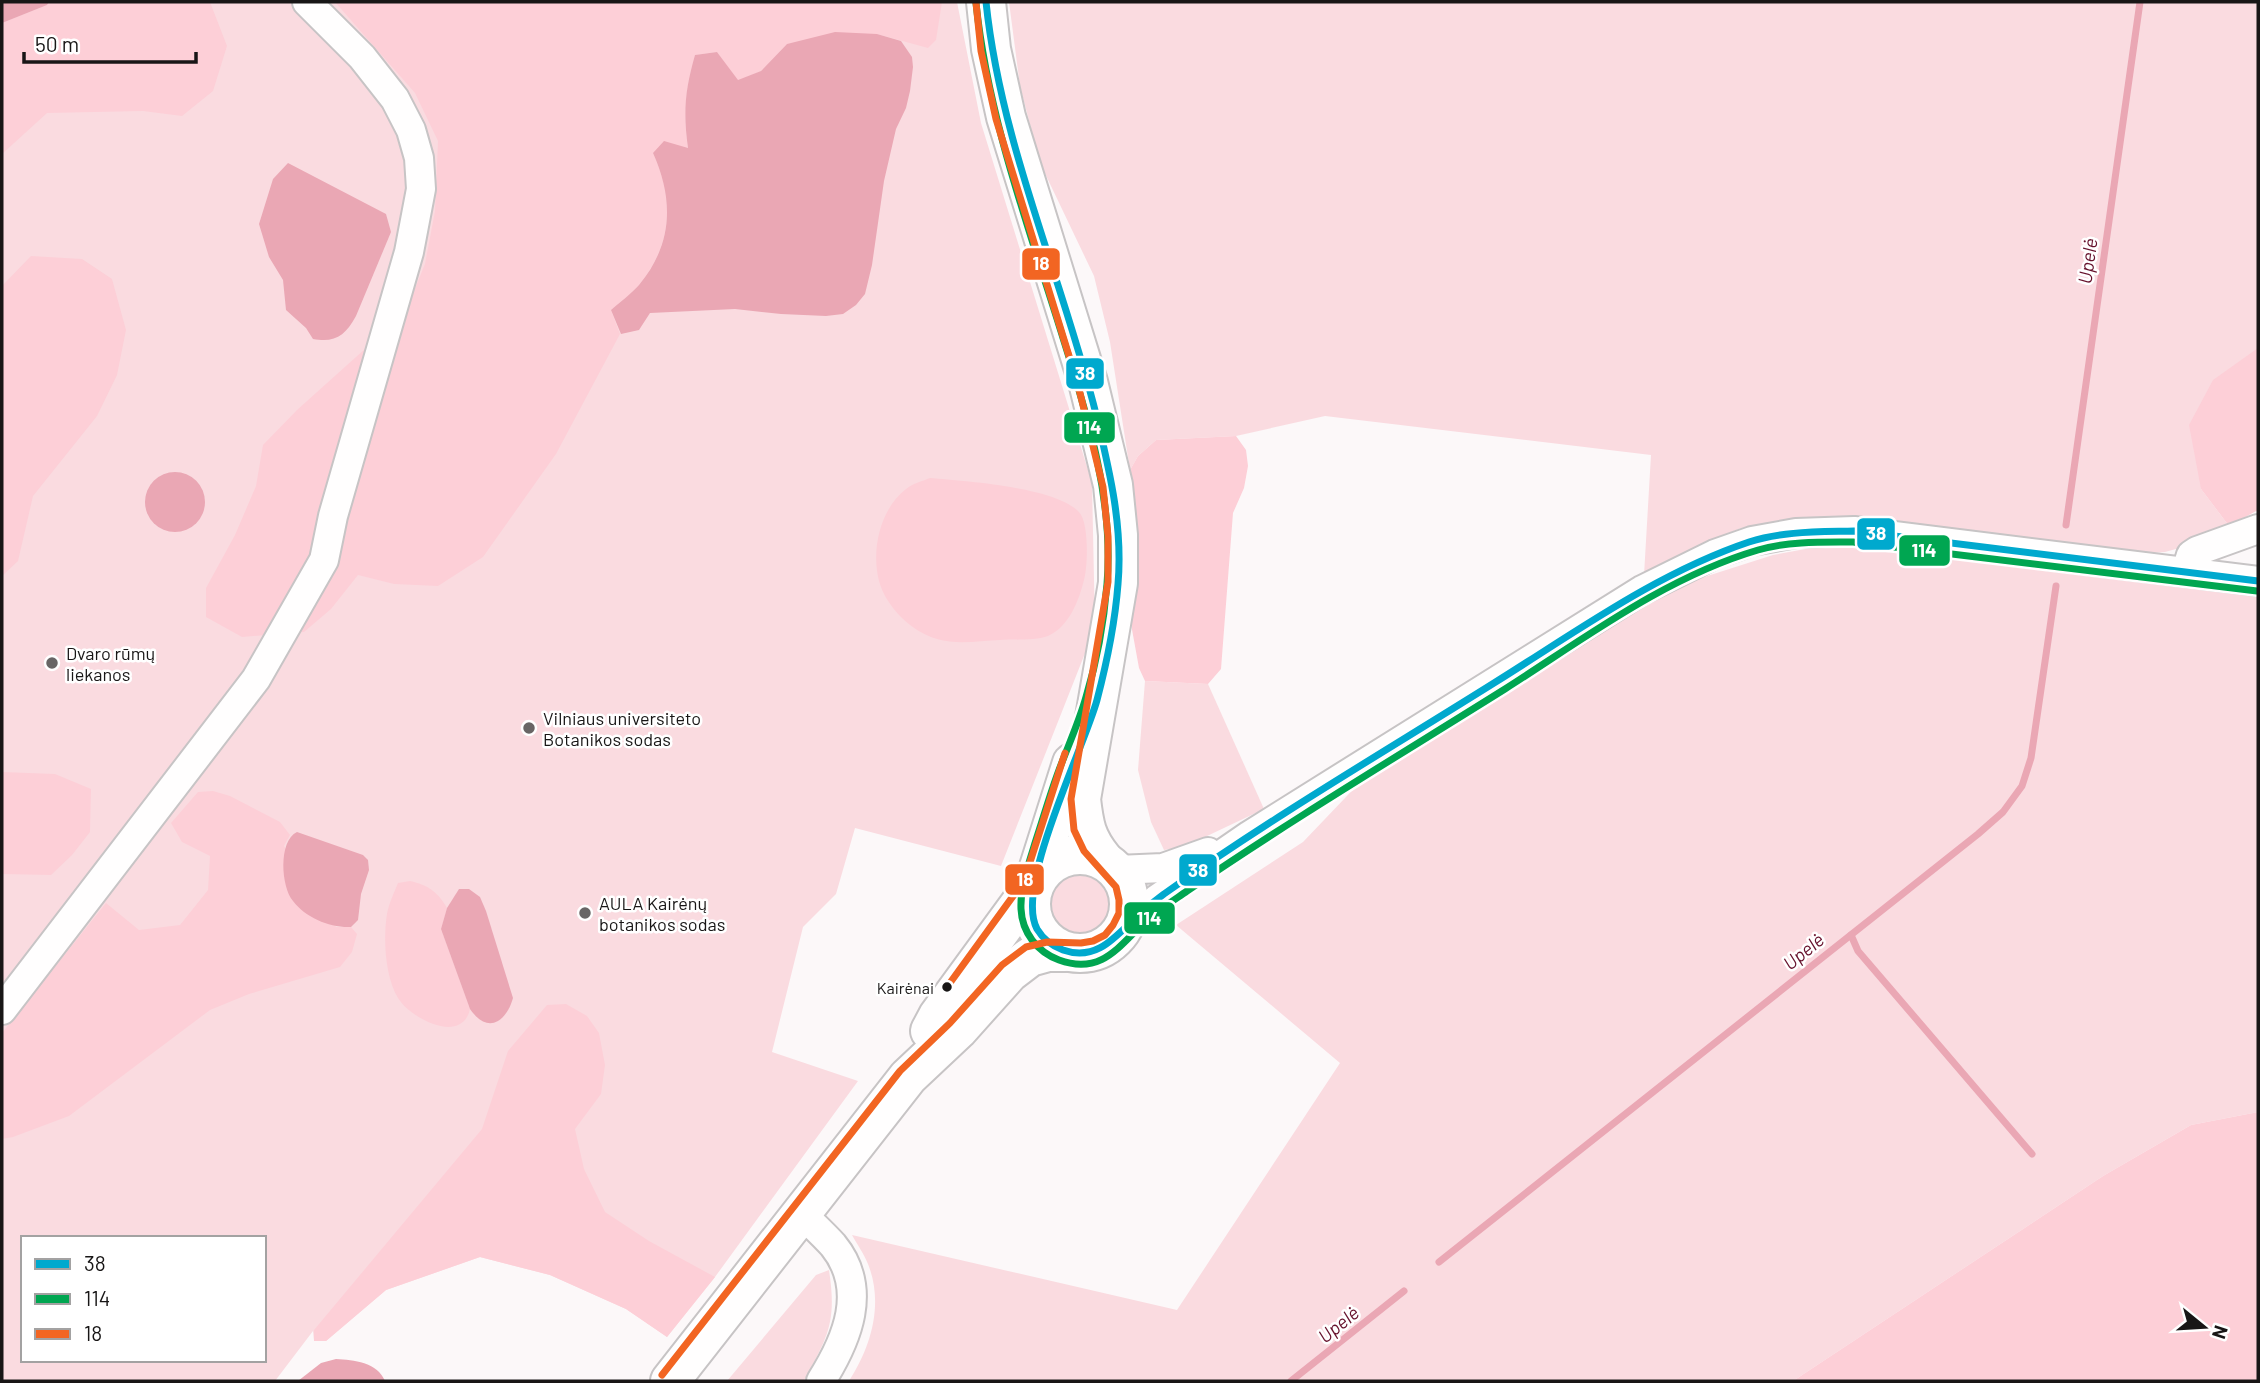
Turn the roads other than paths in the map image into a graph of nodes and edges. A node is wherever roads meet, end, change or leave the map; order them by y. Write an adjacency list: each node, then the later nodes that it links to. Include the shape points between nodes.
1 (307, 2): 12 (street, via 362,57 395,99 411,130 421,189 409,252 324,560 256,679)
2 (986, 2): 6 (main road, via 1006,117 1088,382 1113,485 1118,583)
3 (2258, 528): 4 (street, via 2197,551)
4 (2186, 571): 5 (street); 7 (street, via 1854,531 1796,533 1752,541 1642,590)
5 (2258, 581)
6 (1096, 702): 8 (main road, via 1081,799 1084,828 1093,848); 9 (main road)
7 (1250, 835): 8 (street, via 1163,868); 10 (street, via 1157,900)
8 (1110, 864): 9 (main road, via 1087,855 1070,855 1042,872); 10 (main road, via 1126,883 1130,899)
9 (1033, 886): 11 (main road, via 1033,918 1040,933); 13 (main road, via 937,1016)
10 (1122, 931): 11 (main road, via 1097,951)
11 (1065, 952): 13 (main road, via 1030,957 1009,973)
12 (2, 1010)
13 (908, 1077): 14 (main road)
14 (802, 1214): 15 (main road); 16 (street, via 834,1246 846,1266 851,1289 845,1339)
15 (670, 1381)
16 (821, 1381)

